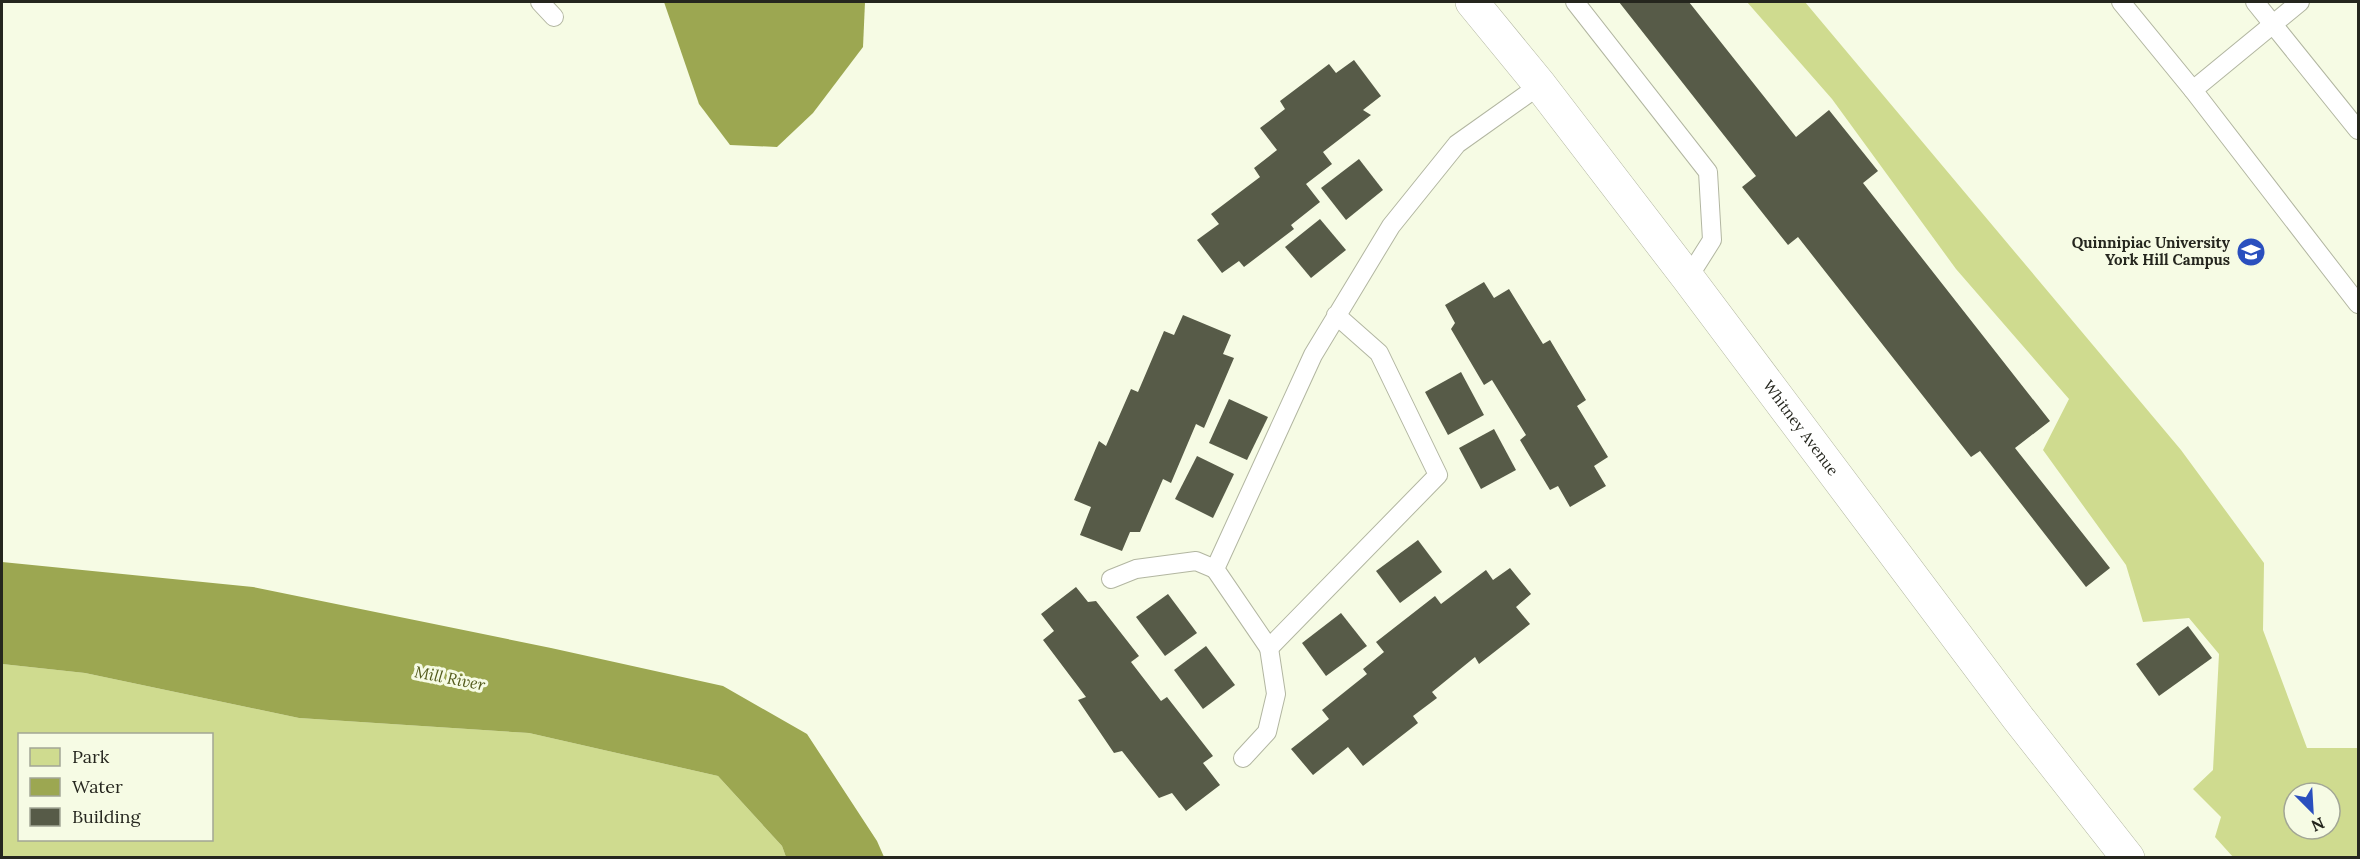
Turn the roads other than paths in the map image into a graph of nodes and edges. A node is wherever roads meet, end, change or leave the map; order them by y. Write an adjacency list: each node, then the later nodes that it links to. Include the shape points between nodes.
1 (540, 2): 7 (lane)
2 (1575, 2): 12 (lane, via 1708,172 1712,240)
3 (2121, 2): 10 (lane)
4 (2255, 2): 8 (lane)
5 (2300, 2): 8 (lane)
6 (1477, 3): 9 (highway, Whitney Avenue)
7 (554, 17)
8 (2274, 24): 10 (lane); 11 (lane)
9 (1540, 85): 12 (highway, Whitney Avenue); 14 (lane, via 1457,144 1391,226)
10 (2193, 90): 13 (lane)
11 (2358, 130)
12 (1688, 278): 19 (highway, Whitney Avenue, via 2018,718)
13 (2358, 304)
14 (1336, 315): 15 (lane, via 1313,355); 17 (lane, via 1379,353 1438,475)
15 (1215, 569): 16 (lane, via 1196,561 1136,569); 17 (lane)
16 (1111, 579)
17 (1269, 648): 18 (lane, via 1276,694 1266,732)
18 (1243, 758)
19 (2128, 858)

